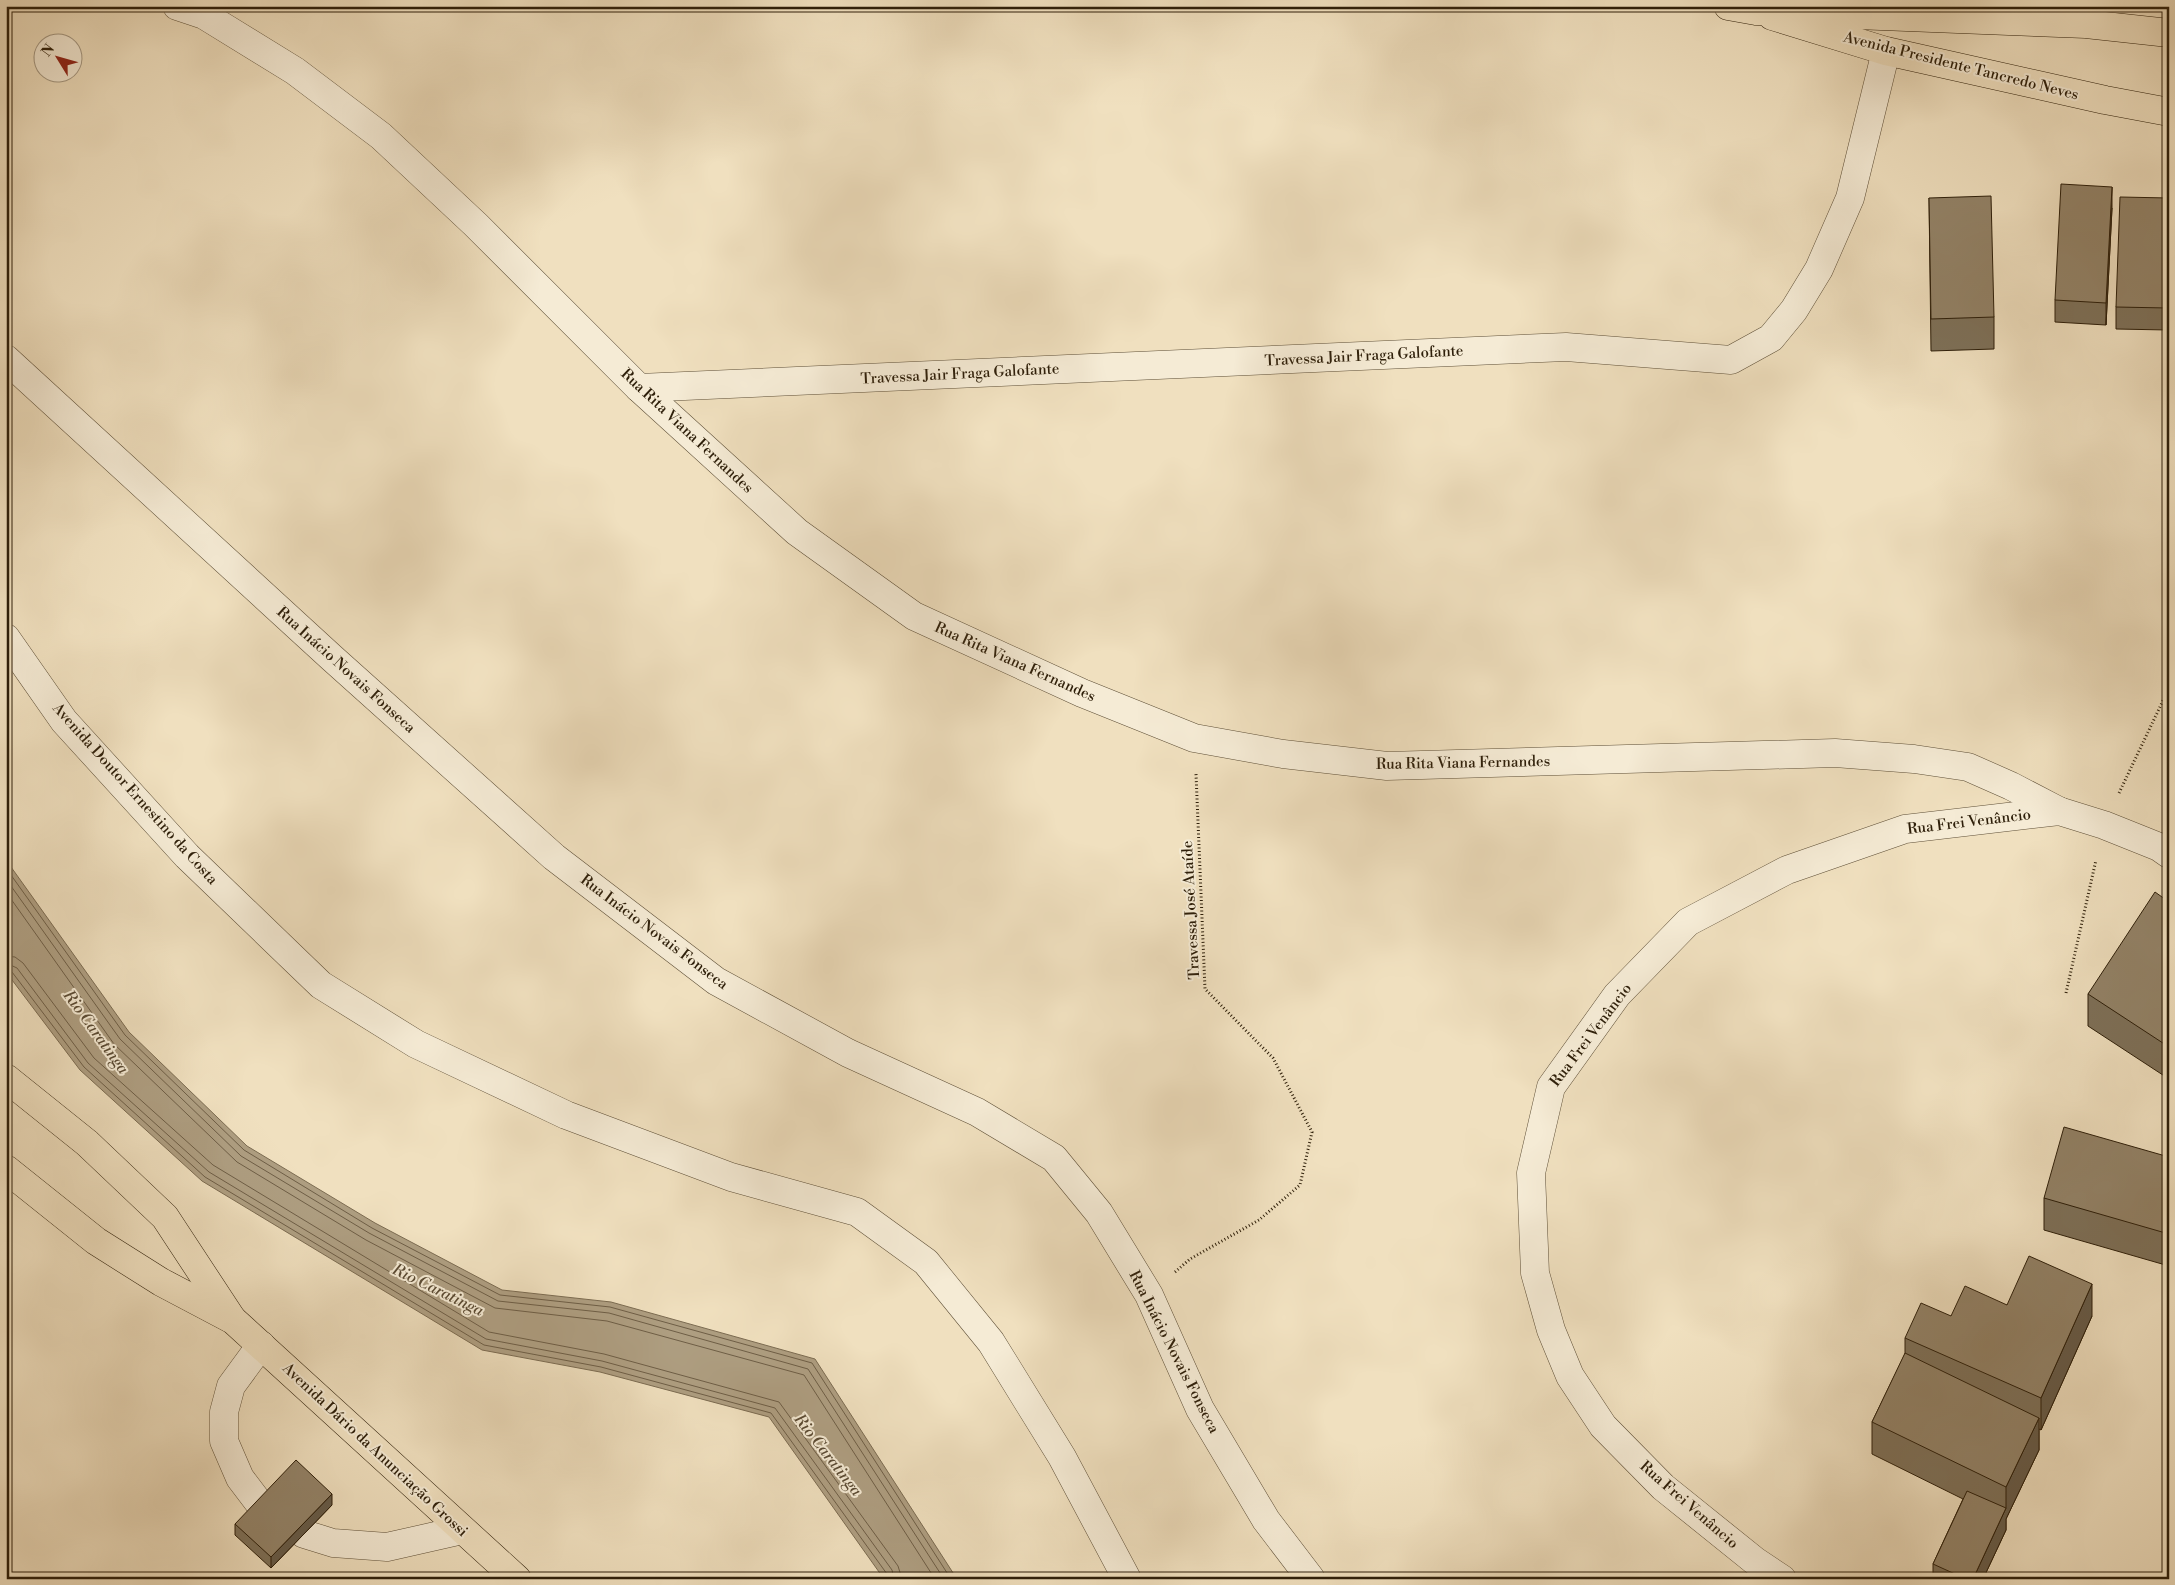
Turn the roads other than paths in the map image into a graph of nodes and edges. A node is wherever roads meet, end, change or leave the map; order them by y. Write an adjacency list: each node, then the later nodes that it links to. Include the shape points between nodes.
1 (177, 6): 8 (street, Rua Rita Viana Fernandes, via 204,15 295,71 381,136 476,224)
2 (1728, 6): 3 (main road, Avenida Presidente Tancredo Neves)
3 (1756, 11): 4 (main road, Avenida Presidente Tancredo Neves, via 2086,24); 5 (main road, Avenida Presidente Tancredo Neves)
4 (2169, 33)
5 (1886, 51): 6 (main road, Avenida Presidente Tancredo Neves); 8 (street, Travessa Jair Fraga Galofante, via 1850,198 1819,269 1794,310 1771,338 1731,360 1566,347)
6 (2169, 112)
7 (6, 359): 21 (street, Rua Inácio Novais Fonseca, via 554,857 708,976 848,1052 977,1112 1054,1158 1099,1213 1149,1295 1200,1409 1266,1520)
8 (639, 388): 10 (street, Rua Rita Viana Fernandes, via 797,532 914,616 1082,693 1194,738 1282,754 1388,766 1835,753 1914,759 1968,767)
9 (6, 638): 20 (street, Avenida Doutor Ernestino da Costa, via 71,728 187,856 321,984 416,1044 566,1115 731,1177 857,1212 926,1262 990,1342 1062,1457)
10 (2059, 811): 11 (street, Rua Frei Venâncio, via 2104,825); 22 (street, Rua Frei Venâncio, via 1905,829 1787,870 1688,922 1617,995 1551,1087 1532,1173 1535,1273 1551,1330 1570,1376 1603,1426 1663,1487)
11 (2169, 854)
12 (6, 1078): 14 (main road, Avenida Dário da Anunciação Grossi, via 87,1143 165,1217)
13 (6, 1169): 14 (main road, Avenida Dário da Anunciação Grossi, via 96,1241 160,1282)
14 (233, 1320): 15 (main road, Avenida Dário da Anunciação Grossi)
15 (261, 1345): 16 (street, via 231,1386 224,1412 224,1441 240,1478); 17 (main road, Avenida Dário da Anunciação Grossi)
16 (262, 1506)
17 (462, 1530): 18 (street, via 387,1547 333,1543); 19 (main road, Avenida Dário da Anunciação Grossi)
18 (304, 1534)
19 (517, 1579)
20 (1128, 1579)
21 (1311, 1579)
22 (1782, 1579)

